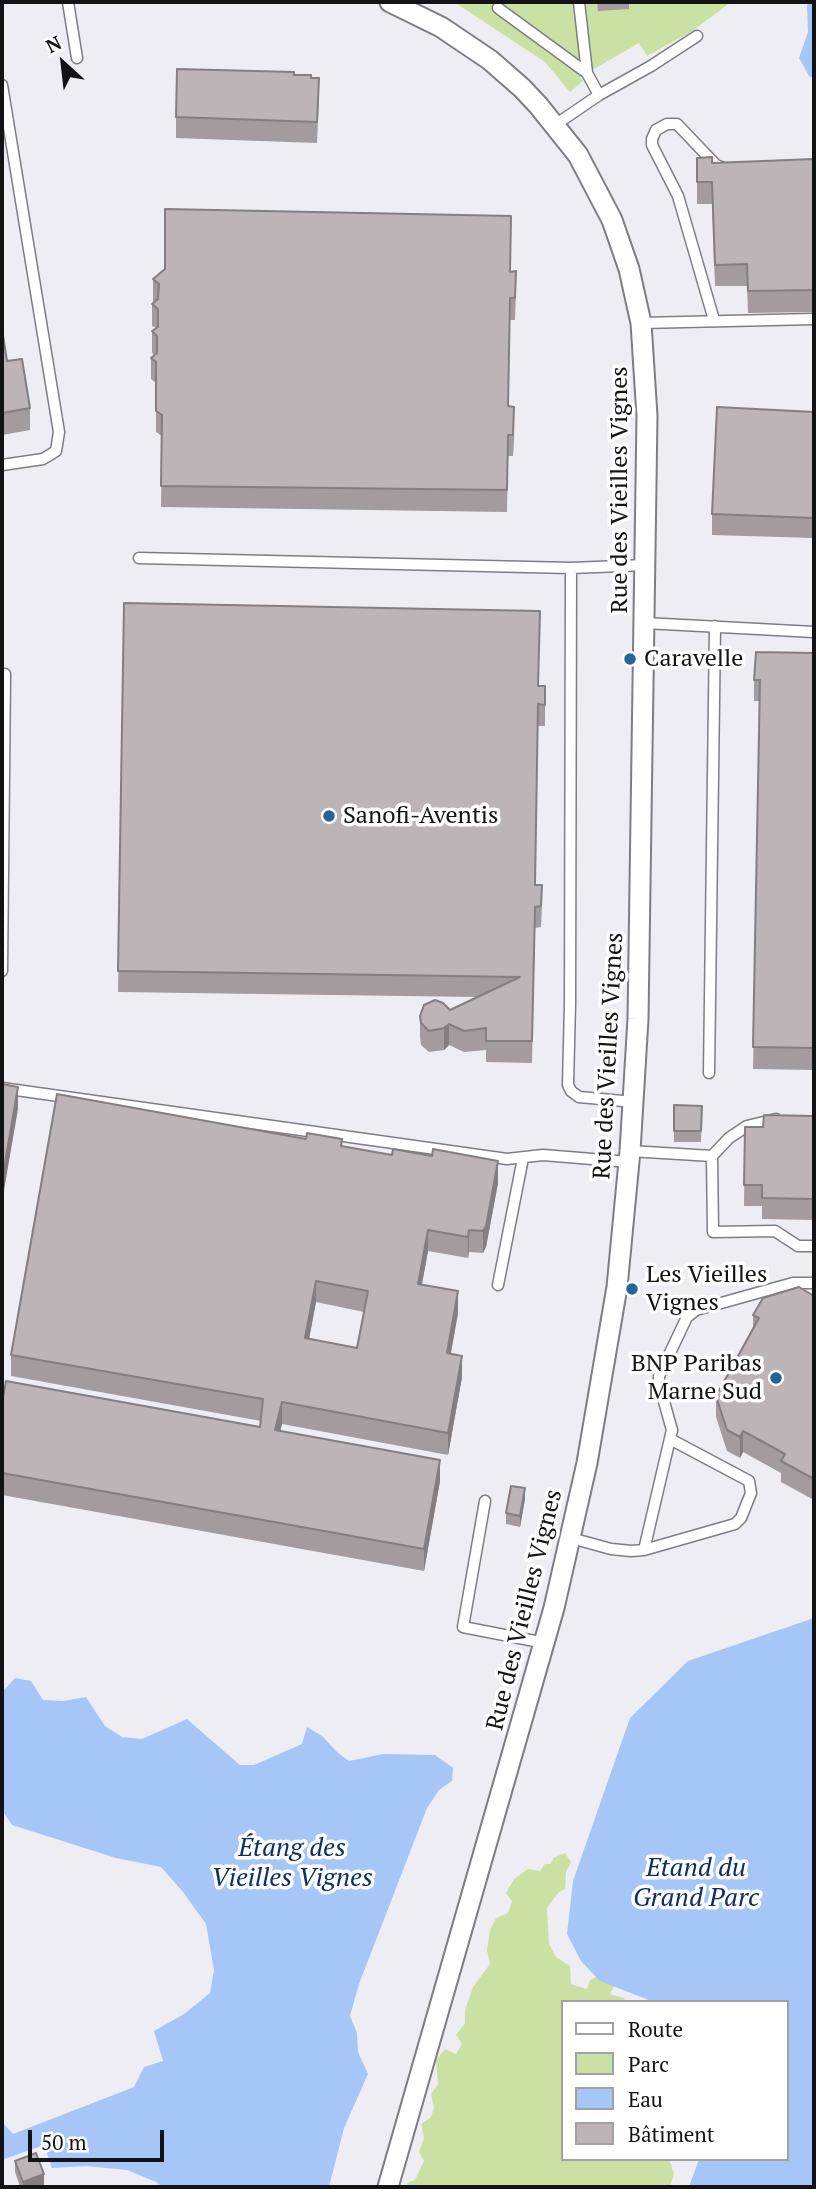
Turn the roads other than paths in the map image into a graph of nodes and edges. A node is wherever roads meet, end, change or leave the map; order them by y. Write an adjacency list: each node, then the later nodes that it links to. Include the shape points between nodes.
1 (68, 2): 6 (lane)
2 (390, 2): 11 (street, Rue des Vieilles Vignes, via 425,17 469,45 522,88)
3 (579, 2): 7 (lane)
4 (498, 8): 7 (lane)
5 (697, 36): 10 (lane)
6 (77, 58)
7 (587, 73): 10 (lane)
8 (2, 85): 9 (lane)
9 (2, 91): 16 (lane, via 59,432 56,451 43,459)
10 (599, 95): 11 (lane)
11 (555, 125): 15 (street, Rue des Vieilles Vignes, via 578,155 612,220)
12 (740, 168): 14 (lane, via 716,165 677,124 661,127 652,138 678,196)
13 (814, 319): 14 (lane)
14 (714, 320): 15 (lane)
15 (641, 323): 18 (street, Rue des Vieilles Vignes, via 647,416)
16 (2, 465)
17 (139, 558): 19 (lane)
18 (646, 565): 19 (lane); 20 (street, Rue des Vieilles Vignes)
19 (571, 568): 27 (lane, via 568,1085 579,1097)
20 (645, 623): 21 (lane); 27 (street, Rue des Vieilles Vignes)
21 (715, 626): 22 (lane); 25 (lane)
22 (814, 632)
23 (5, 674): 24 (lane)
24 (2, 971)
25 (709, 1073)
26 (2, 1088): 31 (lane)
27 (634, 1102): 29 (street, Rue des Vieilles Vignes)
28 (785, 1116): 30 (lane, via 747,1126)
29 (630, 1156): 30 (lane); 31 (lane); 37 (street, Rue des Vieilles Vignes, via 605,1366)
30 (712, 1156): 32 (lane, via 713,1232 775,1231 797,1246)
31 (523, 1158): 34 (lane)
32 (814, 1246)
33 (814, 1283): 35 (lane, via 793,1283 687,1317 659,1376 671,1421)
34 (498, 1284)
35 (670, 1439): 38 (lane); 38 (lane, via 748,1481 751,1493 735,1524)
36 (485, 1501): 39 (lane, via 463,1627)
37 (571, 1538): 38 (lane, via 621,1551); 39 (street, Rue des Vieilles Vignes)
38 (644, 1550)
39 (545, 1643): 40 (street, Rue des Vieilles Vignes)
40 (388, 2187)

